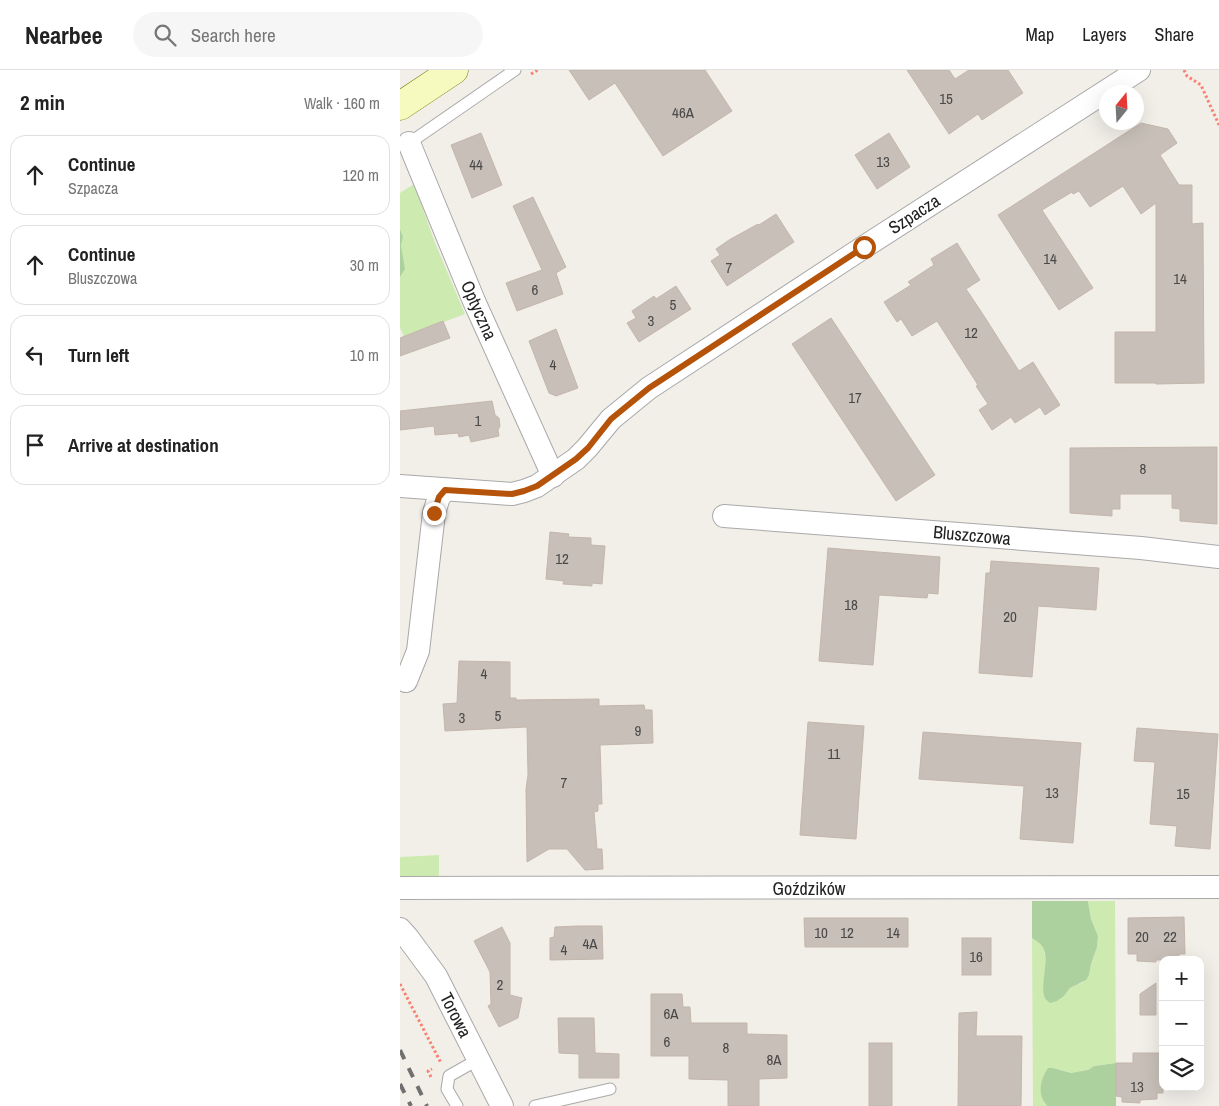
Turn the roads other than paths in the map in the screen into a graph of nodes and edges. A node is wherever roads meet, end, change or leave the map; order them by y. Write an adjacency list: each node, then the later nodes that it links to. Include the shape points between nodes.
1 (454, 70): 4 (main road)
2 (515, 70): 5 (lane)
3 (1139, 70): 6 (street, Szpacza, via 649,388 611,419 583,453)
4 (400, 106)
5 (404, 146): 6 (street, Optyczna)
6 (553, 476): 8 (street, via 537,486 512,494)
7 (400, 486): 8 (street)
8 (445, 490): 11 (street, via 434,513 418,651)
9 (724, 516): 10 (street, Bluszczowa, via 1142,548)
10 (1219, 557)
11 (406, 681)
12 (1219, 887): 13 (street, Goździków)
13 (400, 888)
14 (400, 929): 15 (street, Torowa, via 436,976)
15 (479, 1059): 18 (lane, via 449,1076 448,1089); 19 (street, Torowa)
16 (610, 1089): 17 (lane)
17 (576, 1102): 20 (lane)
18 (457, 1106)
19 (502, 1106)
20 (535, 1106)

